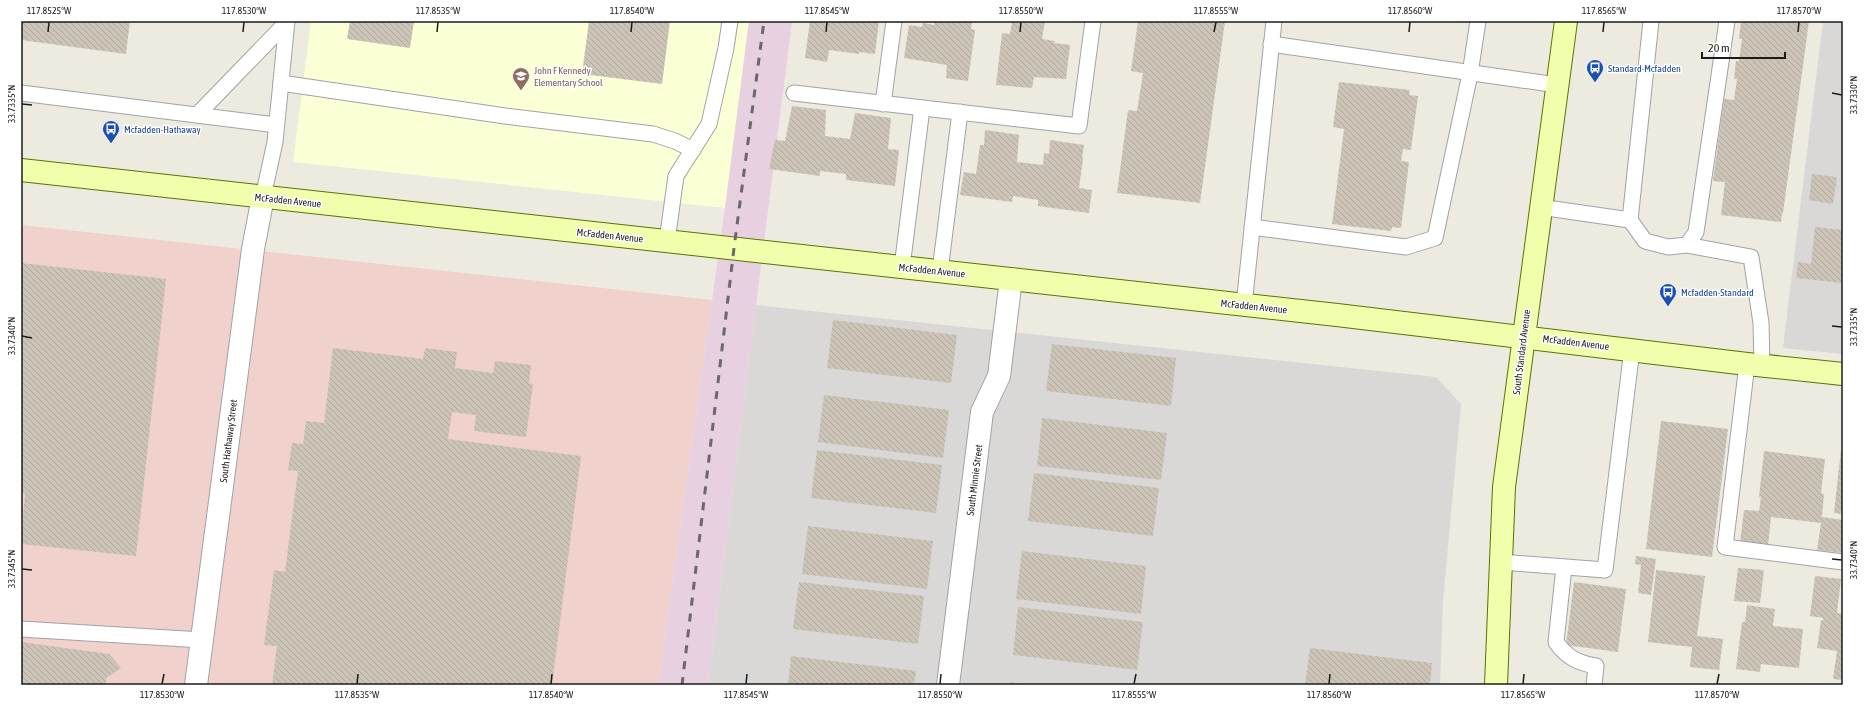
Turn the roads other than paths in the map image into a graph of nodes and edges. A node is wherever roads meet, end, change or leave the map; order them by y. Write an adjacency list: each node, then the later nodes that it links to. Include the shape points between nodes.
1 (730, 21): 21 (lane, via 709,124)
2 (894, 21): 16 (lane)
3 (1093, 21): 18 (lane, via 1079,126)
4 (1274, 21): 10 (lane)
5 (1478, 21): 11 (lane)
6 (1566, 21): 13 (street, South Standard Avenue)
7 (1651, 21): 25 (lane)
8 (1727, 21): 28 (lane, via 1696,232)
9 (287, 22): 12 (lane); 19 (lane)
10 (1271, 44): 11 (lane); 26 (lane)
11 (1470, 74): 13 (lane); 26 (lane, via 1435,238 1406,247)
12 (281, 83): 20 (lane); 21 (lane, via 505,116 652,134)
13 (1557, 85): 24 (street, South Standard Avenue)
14 (21, 93): 19 (lane)
15 (794, 93): 16 (lane)
16 (882, 104): 17 (lane)
17 (922, 108): 18 (lane); 29 (lane)
18 (960, 112): 30 (lane)
19 (197, 115): 20 (lane)
20 (276, 125): 23 (lane)
21 (693, 150): 27 (lane, via 676,176)
22 (21, 170): 23 (street, McFadden Avenue)
23 (263, 197): 27 (street, McFadden Avenue); 41 (street, South Hathaway Street, via 253,249)
24 (1540, 207): 25 (lane); 33 (street, South Standard Avenue)
25 (1630, 220): 28 (lane, via 1645,241 1668,247)
26 (1252, 227): 32 (lane)
27 (667, 241): 29 (street, McFadden Avenue)
28 (1687, 245): 35 (lane, via 1751,257 1761,323)
29 (902, 267): 30 (street, McFadden Avenue)
30 (940, 271): 31 (street, McFadden Avenue)
31 (1011, 279): 32 (street, McFadden Avenue); 43 (street, South Minnie Street, via 999,376 982,412)
32 (1244, 305): 33 (street, McFadden Avenue)
33 (1523, 336): 34 (street, McFadden Avenue); 37 (street, South Standard Avenue, via 1504,487)
34 (1632, 349): 35 (street, McFadden Avenue); 39 (lane, via 1605,570)
35 (1754, 365): 36 (street, McFadden Avenue); 38 (lane, via 1725,547)
36 (1843, 374)
37 (1501, 562): 39 (lane); 44 (street, South Standard Avenue)
38 (1843, 562)
39 (1564, 567): 45 (lane, via 1556,642 1564,654 1581,664 1596,666)
40 (21, 629): 41 (lane)
41 (202, 640): 42 (street, South Hathaway Street)
42 (196, 685)
43 (948, 685)
44 (1496, 685)
45 (1594, 685)

